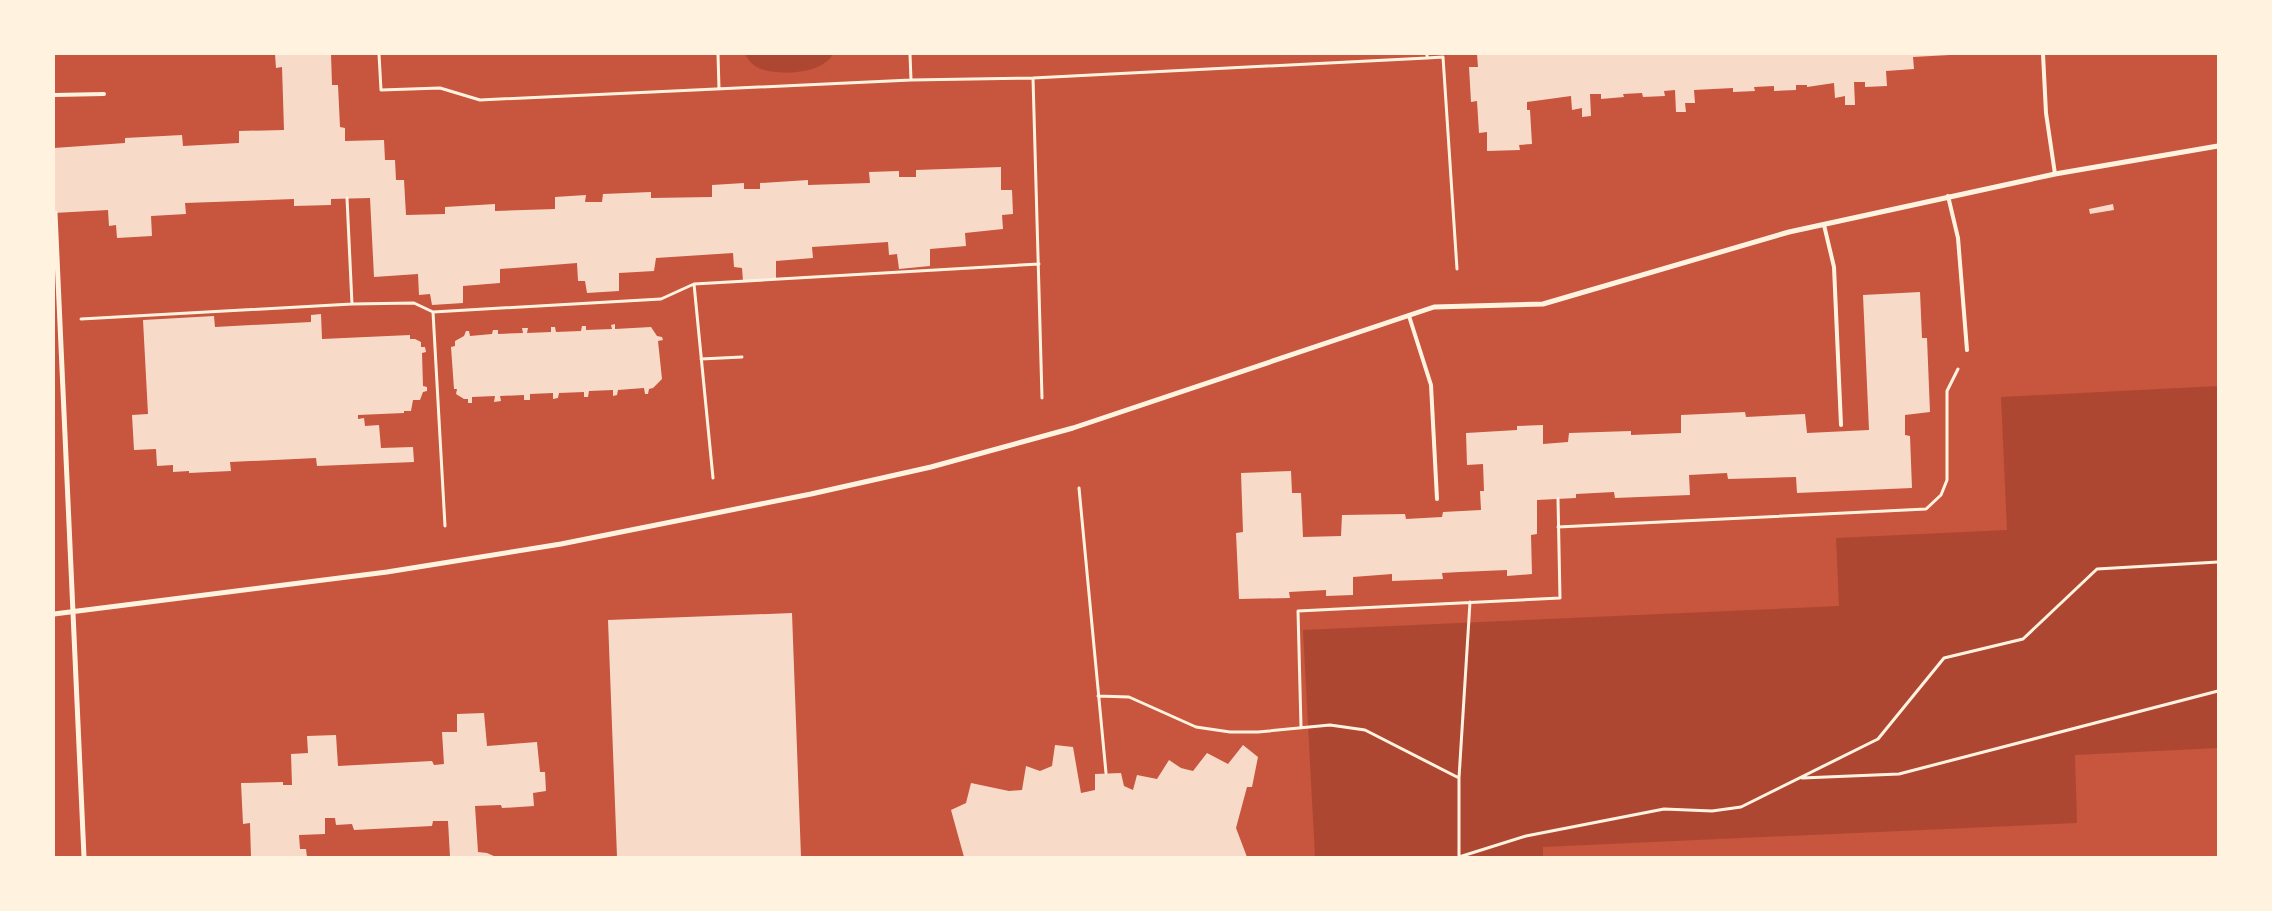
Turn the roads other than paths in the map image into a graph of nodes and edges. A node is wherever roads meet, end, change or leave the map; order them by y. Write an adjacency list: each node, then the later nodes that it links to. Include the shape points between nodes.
1 (2043, 54): 5 (lane, via 2046,113)
2 (54, 94): 3 (lane)
3 (104, 94)
4 (2218, 146): 5 (street)
5 (2055, 174): 6 (street)
6 (1948, 196): 8 (street); 10 (lane, via 1958,238)
7 (55, 213): 13 (street)
8 (1824, 225): 9 (street, via 1543,304 1434,307); 11 (lane, via 1834,267)
9 (1409, 316): 12 (lane, via 1431,385); 13 (street, via 1073,428 931,467 820,492 513,552 388,572)
10 (1967, 350)
11 (1841, 425)
12 (1437, 499)
13 (74, 611): 14 (street); 15 (street)
14 (54, 614)
15 (84, 857)

